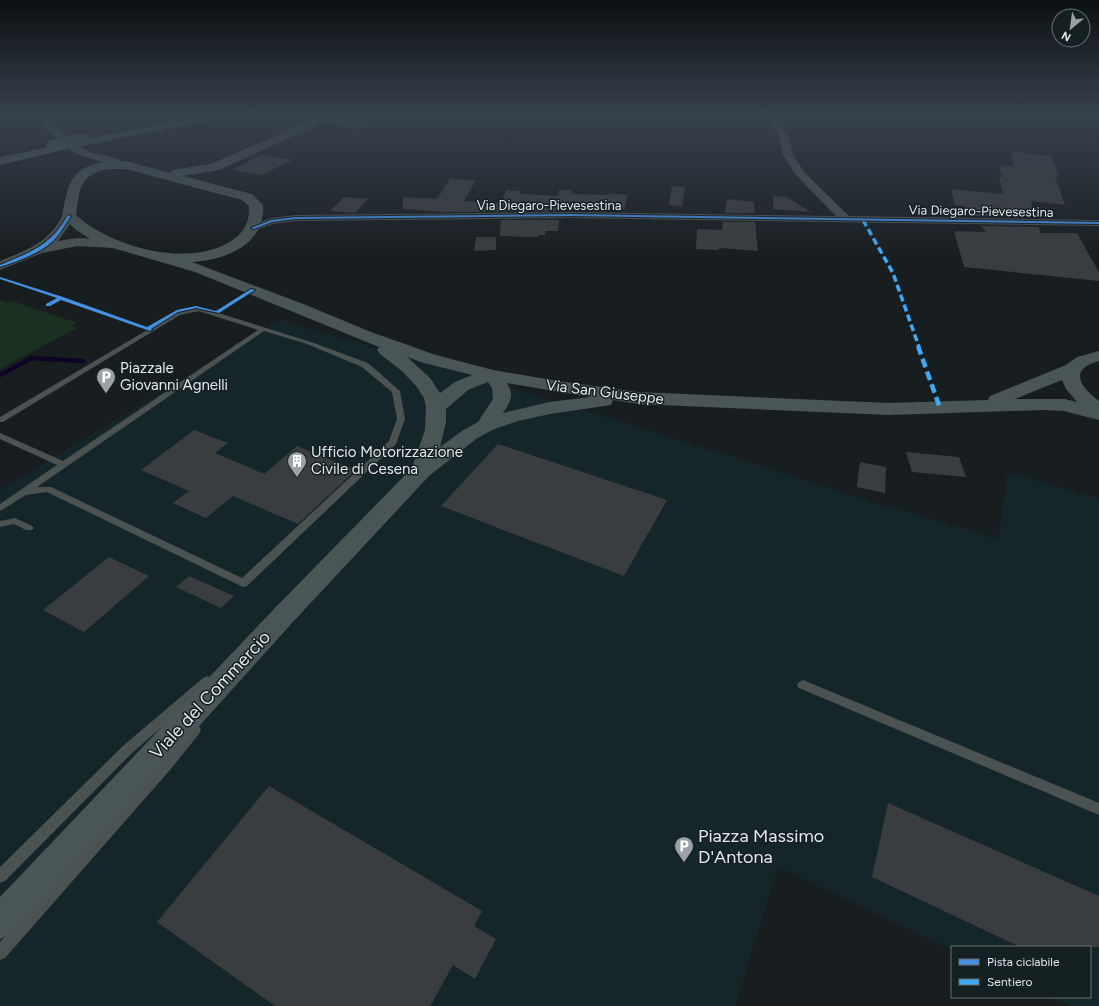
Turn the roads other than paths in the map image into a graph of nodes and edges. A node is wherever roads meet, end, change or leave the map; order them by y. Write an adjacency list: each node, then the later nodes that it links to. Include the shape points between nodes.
1 (78, 162): 8 (main road)
2 (115, 162): 5 (main road)
3 (226, 162): 6 (main road)
4 (793, 162): 13 (street, via 801,174)
5 (126, 165): 7 (main road); 8 (main road, via 96,167 85,172)
6 (215, 167): 7 (main road, via 181,173); 9 (main road, via 207,179)
7 (144, 170): 9 (main road)
8 (76, 182): 11 (main road)
9 (222, 189): 10 (main road, via 247,197)
10 (256, 205): 12 (street, Via Diegaro-Pievesestina, via 272,213); 15 (main road, via 257,214)
11 (69, 216): 16 (main road, via 82,229); 17 (street, via 57,234)
12 (296, 218): 13 (street, Via Diegaro-Pievesestina, via 571,215); 15 (street, Via Diegaro-Pievesestina, via 271,221)
13 (847, 220): 14 (street, Via Diegaro-Pievesestina)
14 (1099, 223)
15 (249, 233): 18 (main road, via 221,252 202,257); 20 (main road, via 234,259 232,269)
16 (114, 244): 17 (street, via 77,242); 18 (main road)
17 (38, 249): 19 (street)
18 (155, 255): 20 (main road, Via San Giuseppe)
19 (0, 266)
20 (243, 286): 22 (main road, Via San Giuseppe)
21 (263, 329): 31 (lane, via 199,309 178,314); 34 (lane); 36 (lane, via 309,343 365,365 396,392 401,419 393,442 243,583 48,489)
22 (365, 336): 25 (main road, Via San Giuseppe, via 430,359); 28 (main road, Viale del Commercio, via 415,374 429,391)
23 (1099, 356): 24 (main road, Via San Giuseppe, via 1079,363)
24 (1072, 369): 27 (main road, Via San Giuseppe); 29 (main road, via 1070,376 1073,387 1090,405)
25 (493, 375): 26 (main road, Via San Giuseppe); 28 (main road, via 465,383 449,394); 32 (main road, Viale del Commercio, via 501,388 502,399)
26 (638, 398): 27 (main road, Via San Giuseppe, via 889,409); 32 (main road, Viale del Commercio, via 550,408 513,416)
27 (984, 405): 30 (main road, Via San Giuseppe, via 1065,405)
28 (436, 408): 35 (main road, Viale del Commercio, via 436,423)
29 (1099, 410)
30 (1099, 414)
31 (0, 420)
32 (486, 426): 35 (main road, Viale del Commercio, via 456,444)
33 (0, 436): 34 (lane)
34 (64, 465): 36 (lane)
35 (422, 471): 40 (main road, Viale del Commercio)
36 (23, 492): 37 (lane)
37 (0, 508)
38 (0, 524): 39 (lane, via 15,521)
39 (29, 528)
40 (283, 616): 43 (lane, via 128,749); 44 (main road, Viale del Commercio); 45 (lane, via 166,766)
41 (803, 685): 42 (lane)
42 (1099, 809)
43 (0, 876)
44 (0, 922)
45 (0, 953)

